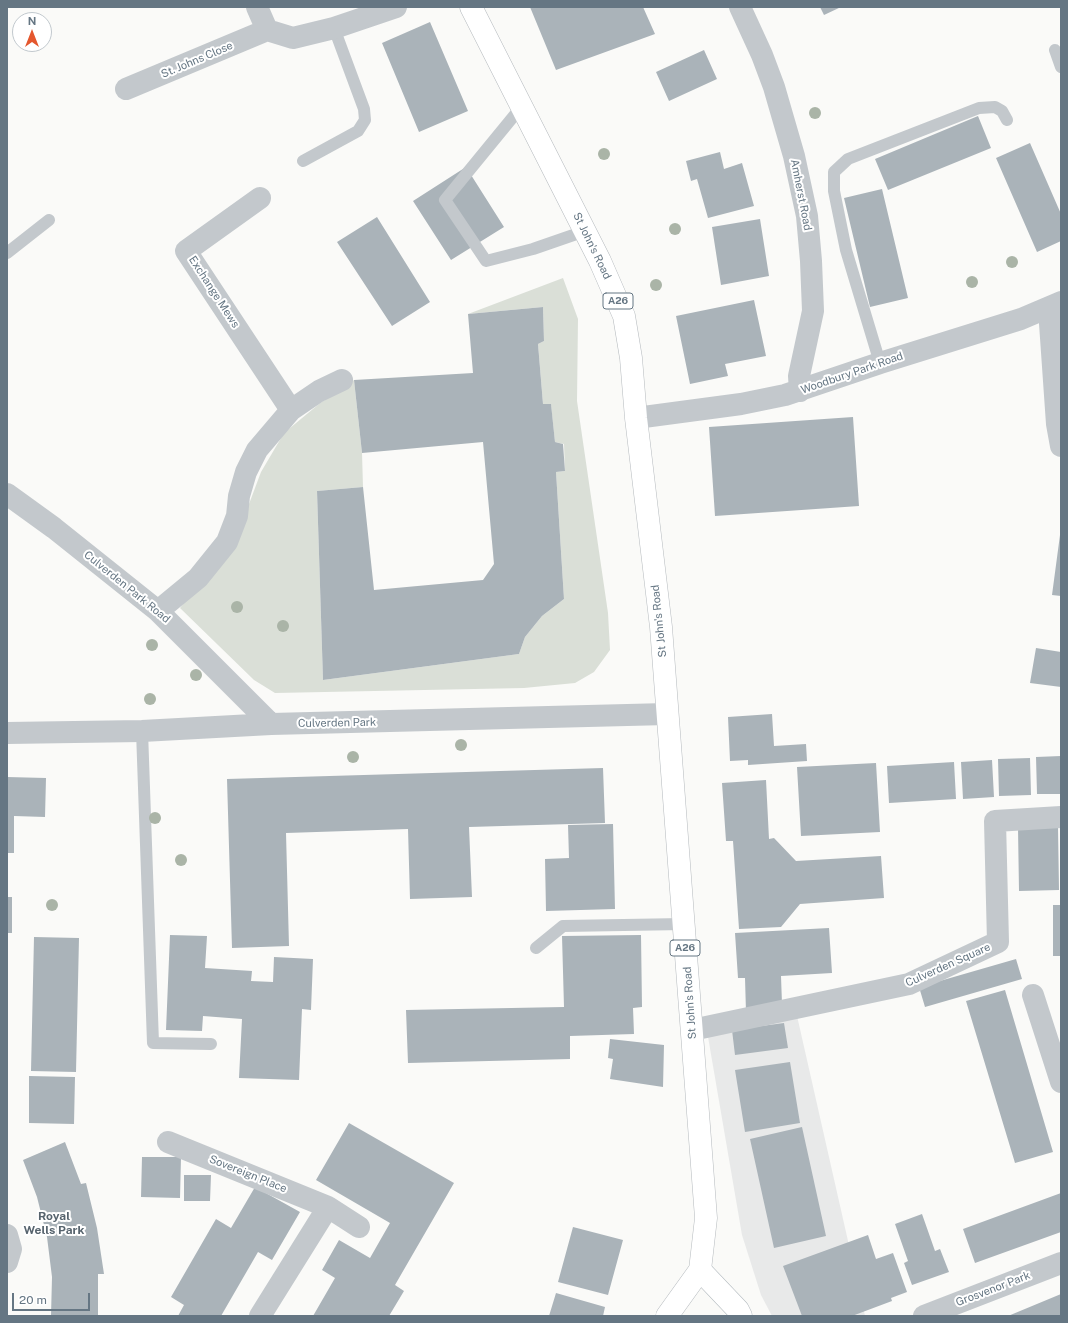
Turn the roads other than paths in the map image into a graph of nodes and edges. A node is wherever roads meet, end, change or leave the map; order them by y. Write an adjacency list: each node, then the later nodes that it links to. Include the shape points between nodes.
1 (257, 7): 6 (street)
2 (396, 7): 5 (street)
3 (471, 7): 10 (main road, St John's Road / A26)
4 (740, 7): 20 (street, Amherst Road, via 774,87 794,156 807,216 813,311 798,376)
5 (334, 28): 6 (street, via 292,38); 12 (lane, via 364,109 365,120 358,131)
6 (267, 30): 9 (street, St. Johns Close)
7 (1055, 50): 8 (lane)
8 (1061, 67)
9 (126, 89)
10 (522, 106): 15 (main road, St John's Road / A26); 15 (lane, via 445,200 486,261 533,249)
11 (1007, 120): 18 (lane, via 996,107 979,108 848,159 834,172 834,191 846,250)
12 (304, 161)
13 (260, 198): 21 (street, Exchange Mews, via 186,250)
14 (49, 220): 16 (lane)
15 (585, 231): 22 (main road, St John's Road / A26, via 624,316 631,358)
16 (7, 253)
17 (1057, 309): 18 (street, Woodbury Park Road); 23 (street, via 1057,424)
18 (880, 363): 20 (street, Woodbury Park Road)
19 (342, 380): 21 (street, via 319,391)
20 (800, 391): 22 (street, Woodbury Park Road, via 742,404)
21 (291, 410): 25 (street, via 257,450 246,472 239,496 237,516 227,542 198,578)
22 (636, 418): 26 (main road, St John's Road / A26, via 661,627)
23 (1061, 446)
24 (7, 494): 25 (street, Culverden Park Road)
25 (158, 611): 27 (street, Culverden Park Road)
26 (667, 714): 27 (street, Culverden Park); 31 (main road, St John's Road / A26)
27 (271, 724): 28 (street, Culverden Park)
28 (142, 731): 29 (street, Culverden Park); 35 (lane, via 153,1043)
29 (7, 733)
30 (1061, 817): 34 (street, Culverden Square, via 996,821 998,942 909,984)
31 (684, 924): 32 (lane, via 563,926); 34 (main road, St John's Road / A26)
32 (536, 948)
33 (1033, 995): 36 (street)
34 (692, 1030): 43 (main road, St John's Road / A26, via 706,1218)
35 (211, 1044)
36 (1061, 1082)
37 (168, 1142): 38 (street, Sovereign Place)
38 (328, 1207): 39 (street, Sovereign Place); 44 (street)
39 (359, 1227)
40 (7, 1235): 41 (street, via 11,1249)
41 (7, 1262)
42 (1061, 1263): 47 (street, Grosvenor Park)
43 (700, 1270): 45 (main road, A26); 46 (main road)
44 (260, 1316)
45 (667, 1316)
46 (741, 1316)
47 (924, 1316)

